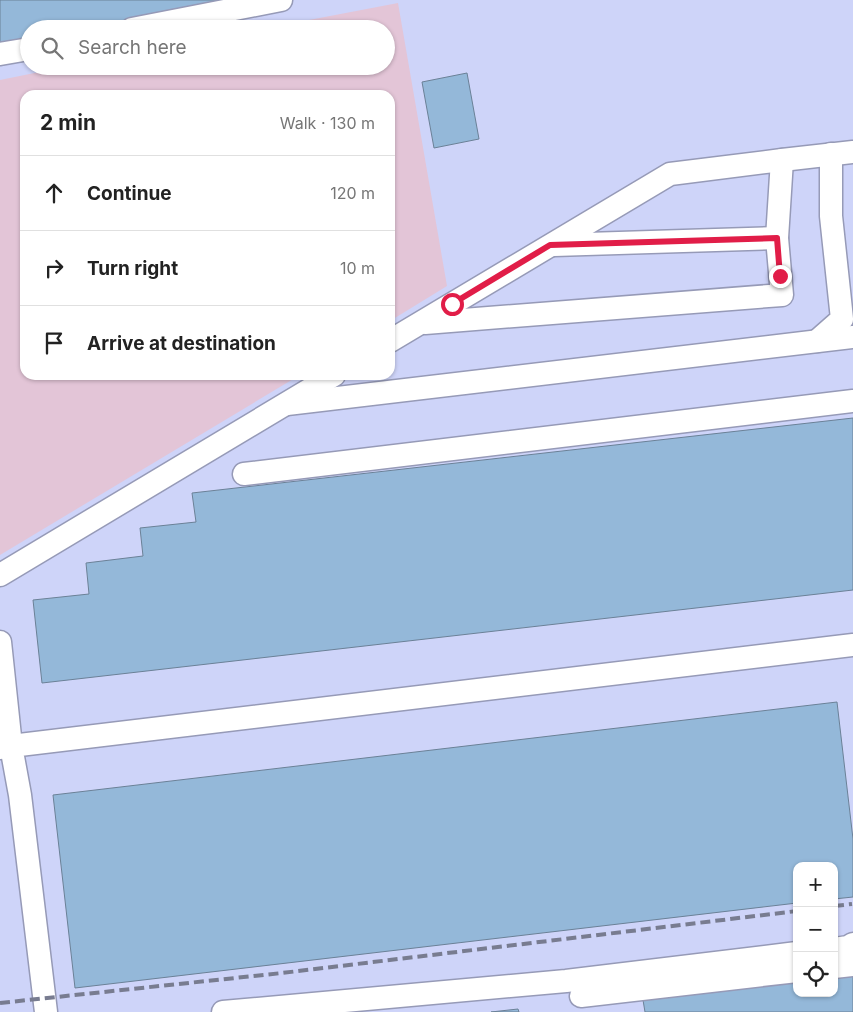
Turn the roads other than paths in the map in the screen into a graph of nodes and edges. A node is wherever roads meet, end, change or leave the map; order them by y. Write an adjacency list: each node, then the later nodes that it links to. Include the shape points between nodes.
1 (281, 0): 2 (lane)
2 (178, 20)
3 (20, 51): 4 (lane)
4 (0, 54)
5 (842, 153): 6 (lane); 12 (lane, via 832,216 842,319)
6 (782, 160): 7 (lane); 8 (lane, via 670,174)
7 (777, 238): 8 (lane); 9 (lane, via 782,295)
8 (550, 245): 9 (lane)
9 (419, 324): 11 (lane)
10 (853, 337): 12 (lane)
11 (395, 338)
12 (817, 341): 15 (lane)
13 (326, 380): 15 (lane)
14 (853, 401): 16 (lane)
15 (287, 404): 17 (lane)
16 (244, 474)
17 (0, 575)
18 (0, 642): 20 (lane)
19 (853, 646): 20 (lane)
20 (6, 747): 28 (lane, via 20,795)
21 (853, 944): 22 (lane)
22 (838, 948)
23 (793, 954): 27 (lane)
24 (853, 965): 25 (lane)
25 (838, 967)
26 (793, 971): 27 (lane)
27 (577, 996): 29 (lane)
28 (46, 1012)
29 (223, 1012)

